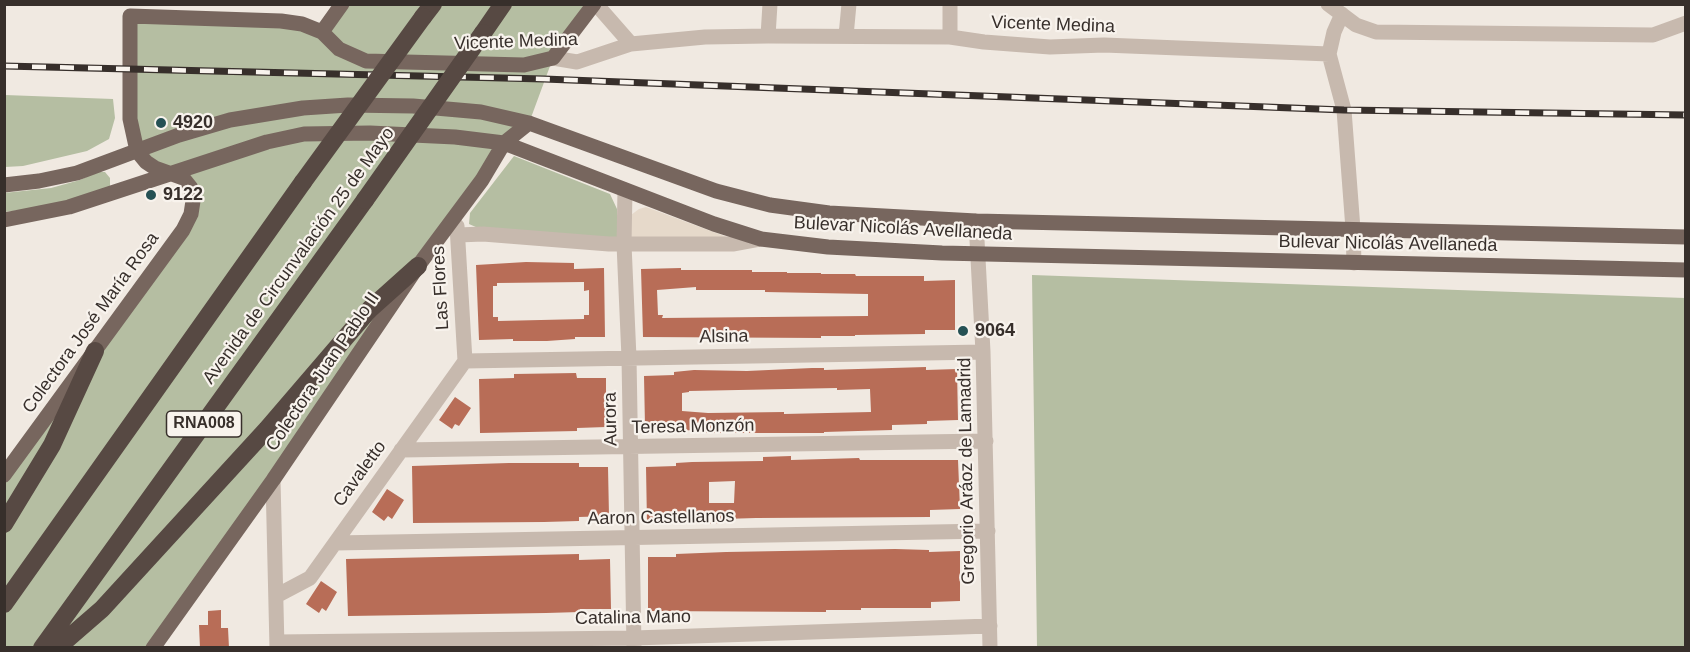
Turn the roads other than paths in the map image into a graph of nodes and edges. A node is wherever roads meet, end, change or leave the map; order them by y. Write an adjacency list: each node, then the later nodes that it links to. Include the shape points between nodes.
1 (342, 4): 12 (main road)
2 (503, 4): 55 (highway, Avenida de Circunvalación 25 de Mayo / RNA008, bridge)
3 (595, 4): 16 (street); 18 (main road)
4 (770, 4): 13 (street)
5 (849, 4): 14 (street)
6 (950, 4): 15 (street)
7 (1328, 4): 10 (street)
8 (129, 10): 12 (main road, via 280,21); 21 (main road, via 130,119)
9 (428, 11): 51 (highway, Avenida de Circunvalación 25 de Mayo / RNA008, bridge)
10 (1342, 14): 11 (street, via 1356,26 1376,32 1653,35); 17 (street)
11 (1686, 23)
12 (322, 32): 18 (main road, Vicente Medina, via 339,49 366,61 515,65)
13 (768, 36): 14 (street, Vicente Medina); 16 (street, Vicente Medina)
14 (846, 36): 15 (street, Vicente Medina)
15 (950, 37): 17 (street, Vicente Medina, via 1050,47 1104,45)
16 (631, 44): 18 (street, Vicente Medina, via 577,62)
17 (1329, 54): 28 (street, via 1344,110)
18 (553, 58)
19 (529, 123): 20 (main road, Colectora Juan Pablo II); 21 (main road, Bulevar Nicolás Avellaneda, via 482,112 413,106 303,108 230,120); 27 (main road, Bulevar Nicolás Avellaneda, via 716,191 770,205 829,213)
20 (504, 143): 22 (main road, Bulevar Nicolás Avellaneda, via 381,133 304,134); 24 (main road, Bulevar Nicolás Avellaneda); 25 (main road, Colectora Juan Pablo II)
21 (137, 151): 22 (main road, Colectora José María Rosa, via 146,162); 23 (main road, Bulevar Nicolás Avellaneda, via 77,173)
22 (170, 173): 26 (main road, Bulevar Nicolás Avellaneda, via 69,207); 37 (main road, Colectora José María Rosa, via 183,178 191,188 191,214)
23 (4, 185)
24 (625, 190): 31 (main road, Bulevar Nicolás Avellaneda); 32 (street, Aurora)
25 (457, 212): 29 (street, Las Flores); 35 (main road, Colectora Juan Pablo II)
26 (4, 220)
27 (976, 221): 28 (main road, Bulevar Nicolás Avellaneda); 33 (street, Gregorio Aráoz de Lamadrid)
28 (1353, 229): 30 (main road, Bulevar Nicolás Avellaneda); 34 (street)
29 (458, 234): 32 (street); 40 (street, Las Flores)
30 (1686, 237)
31 (761, 239): 32 (street, via 734,244); 33 (main road, Bulevar Nicolás Avellaneda, via 828,248)
32 (624, 244): 39 (street, Aurora)
33 (976, 253): 34 (main road, Bulevar Nicolás Avellaneda); 38 (street, Gregorio Aráoz de Lamadrid)
34 (1354, 263): 36 (main road, Bulevar Nicolás Avellaneda)
35 (418, 266): 45 (main road, Colectora Juan Pablo II); 56 (highway, via 370,309 267,429 102,609)
36 (1686, 270)
37 (95, 351): 44 (main road, Colectora José María Rosa); 46 (highway, via 52,445)
38 (983, 352): 39 (street, Alsina); 41 (street, Gregorio Aráoz de Lamadrid)
39 (629, 358): 40 (street, Alsina); 42 (street, Aurora)
40 (465, 361): 43 (street, Cavaletto)
41 (986, 441): 42 (street, Teresa Monzón); 47 (street, Gregorio Aráoz de Lamadrid)
42 (631, 447): 43 (street, Teresa Monzón); 48 (street, Aurora)
43 (401, 450): 49 (street, Cavaletto)
44 (4, 475)
45 (273, 480): 50 (street); 57 (main road, Colectora Juan Pablo II)
46 (4, 524)
47 (988, 531): 48 (street, Aaron Castellanos); 52 (street, Gregorio Aráoz de Lamadrid)
48 (632, 538): 49 (street, Aaron Castellanos); 53 (street, Aurora)
49 (335, 543): 50 (street, Cavaletto, via 310,578)
50 (276, 596): 54 (street)
51 (4, 604)
52 (990, 627): 53 (street, Catalina Mano); 58 (street, Gregorio Aráoz de Lamadrid)
53 (634, 643): 54 (street, Catalina Mano)
54 (277, 645)
55 (42, 648)
56 (57, 648)
57 (153, 648)
58 (990, 648)

